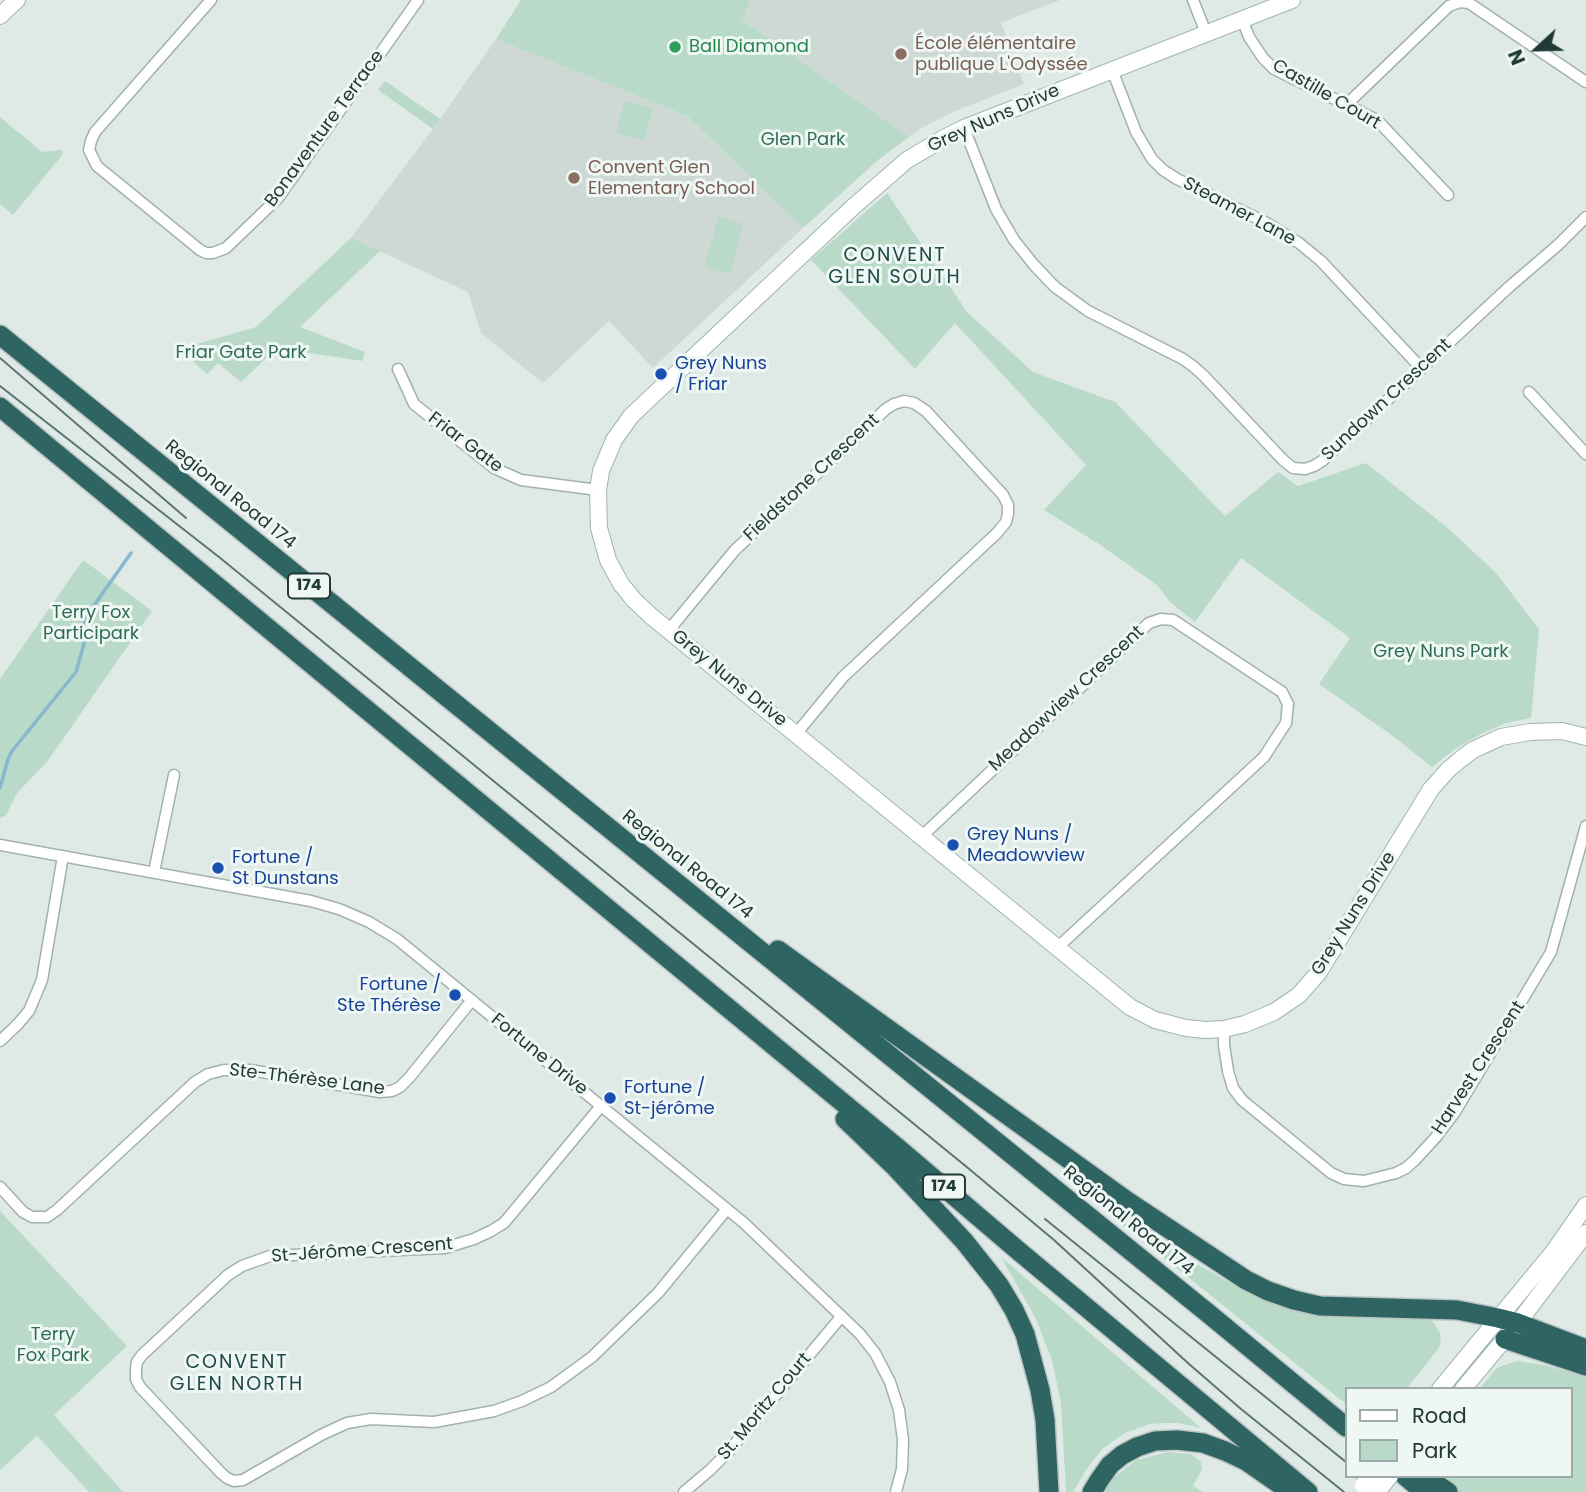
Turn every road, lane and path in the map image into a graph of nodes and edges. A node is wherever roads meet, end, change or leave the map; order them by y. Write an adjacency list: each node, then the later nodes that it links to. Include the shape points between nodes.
1 (17, 0): 7 (street)
2 (211, 0): 6 (street, Bonaventure Terrace, via 95,132 89,150 97,166 206,253 226,248 278,198)
3 (402, 0): 6 (street, Bonaventure Terrace)
4 (1193, 0): 9 (street)
5 (1292, 0): 8 (street, Grey Nuns Drive)
6 (416, 4)
7 (0, 16)
8 (1242, 19): 9 (street, Grey Nuns Drive); 12 (street, Castille Court, via 1249,37 1274,69)
9 (1206, 33): 10 (street, Grey Nuns Drive)
10 (1112, 70): 13 (street, Grey Nuns Drive); 17 (street, Steamer Lane, via 1136,132 1163,170 1298,243 1321,261)
11 (1586, 82): 12 (street, via 1469,3 1460,2 1449,6)
12 (1346, 105): 14 (street, Castille Court, via 1377,120)
13 (964, 128): 17 (street, Sundown Crescent, via 996,209 1034,265 1088,311 1194,367 1293,468 1305,469 1322,461); 22 (street, Grey Nuns Drive, via 887,177 631,416 614,440)
14 (1448, 195)
15 (1586, 217): 17 (street, Sundown Crescent)
16 (0, 335): 28 (highway, Regional Road 174 / 174)
17 (1421, 368)
18 (398, 369): 22 (street, Friar Gate, via 414,404 494,468 521,481)
19 (1529, 392): 21 (street)
20 (0, 407): 33 (highway, 174)
21 (1586, 454)
22 (598, 490): 23 (street, Grey Nuns Drive, via 599,528 614,572 634,600)
23 (669, 630): 24 (street, Grey Nuns Drive); 24 (street, Fieldstone Crescent, via 735,550 886,409 904,401 926,411 1003,495 1008,505 1006,522 843,677)
24 (796, 734): 29 (street, Grey Nuns Drive)
25 (1586, 737): 36 (street, Grey Nuns Drive, via 1562,731 1501,737 1461,759 1431,789 1310,984 1274,1012)
26 (174, 775): 32 (street)
27 (1586, 826): 36 (street, Harvest Crescent, via 1551,952 1455,1112 1406,1168 1364,1181 1331,1173 1233,1088)
28 (617, 836): 43 (highway, Regional Road 174 / 174); 45 (highway, via 1127,1201 1246,1280 1320,1306 1457,1310)
29 (921, 837): 34 (street, Grey Nuns Drive); 34 (street, Meadowview Crescent, via 1149,623 1173,620 1282,692 1288,704 1286,723 1264,757)
30 (0, 845): 31 (street, Fortune Drive)
31 (63, 856): 32 (street, Fortune Drive); 37 (street, via 42,980 29,1010)
32 (154, 873): 35 (street, Fortune Drive, via 339,909 397,939)
33 (579, 885): 60 (highway, via 822,1097 896,1168 999,1285 1033,1359 1045,1420); 63 (highway, 174)
34 (1058, 947): 36 (street, Grey Nuns Drive, via 1130,1007 1155,1020 1186,1028)
35 (472, 1000): 38 (street, Fortune Drive); 39 (street, Ste-Thérèse Lane, via 409,1079 392,1091 224,1070 195,1082 47,1217 23,1212)
36 (1224, 1029)
37 (0, 1041)
38 (601, 1106): 41 (street, Fortune Drive); 41 (street, St-Jérôme Crescent, via 504,1223 474,1239 445,1248 270,1256 242,1266 142,1355 136,1369 140,1387 221,1474 234,1480 243,1480 347,1423 371,1419 434,1422 495,1411 551,1387 592,1357 658,1293)
39 (0, 1187)
40 (1586, 1205): 45 (street)
41 (727, 1209): 44 (street, Fortune Drive)
42 (1586, 1233): 46 (street)
43 (1209, 1314): 52 (highway); 53 (highway, Regional Road 174 / 174)
44 (841, 1317): 58 (street, St. Moritz Court, via 728,1452); 59 (street, Fortune Drive, via 875,1353 899,1409 902,1469)
45 (1498, 1318): 46 (highway); 50 (street)
46 (1518, 1323): 47 (street); 48 (highway)
47 (1505, 1339): 49 (highway); 51 (street)
48 (1586, 1349)
49 (1586, 1366)
50 (1442, 1387)
51 (1465, 1387)
52 (1344, 1417)
53 (1344, 1425)
54 (1385, 1478): 57 (street, bridge)
55 (1407, 1478): 64 (highway)
56 (1427, 1478): 65 (highway)
57 (1364, 1487)
58 (684, 1492)
59 (896, 1492)
60 (1049, 1492)
61 (1092, 1492): 62 (highway, via 1122,1455 1155,1441 1177,1440 1225,1451)
62 (1290, 1492)
63 (1308, 1492)
64 (1424, 1492)
65 (1448, 1492)

